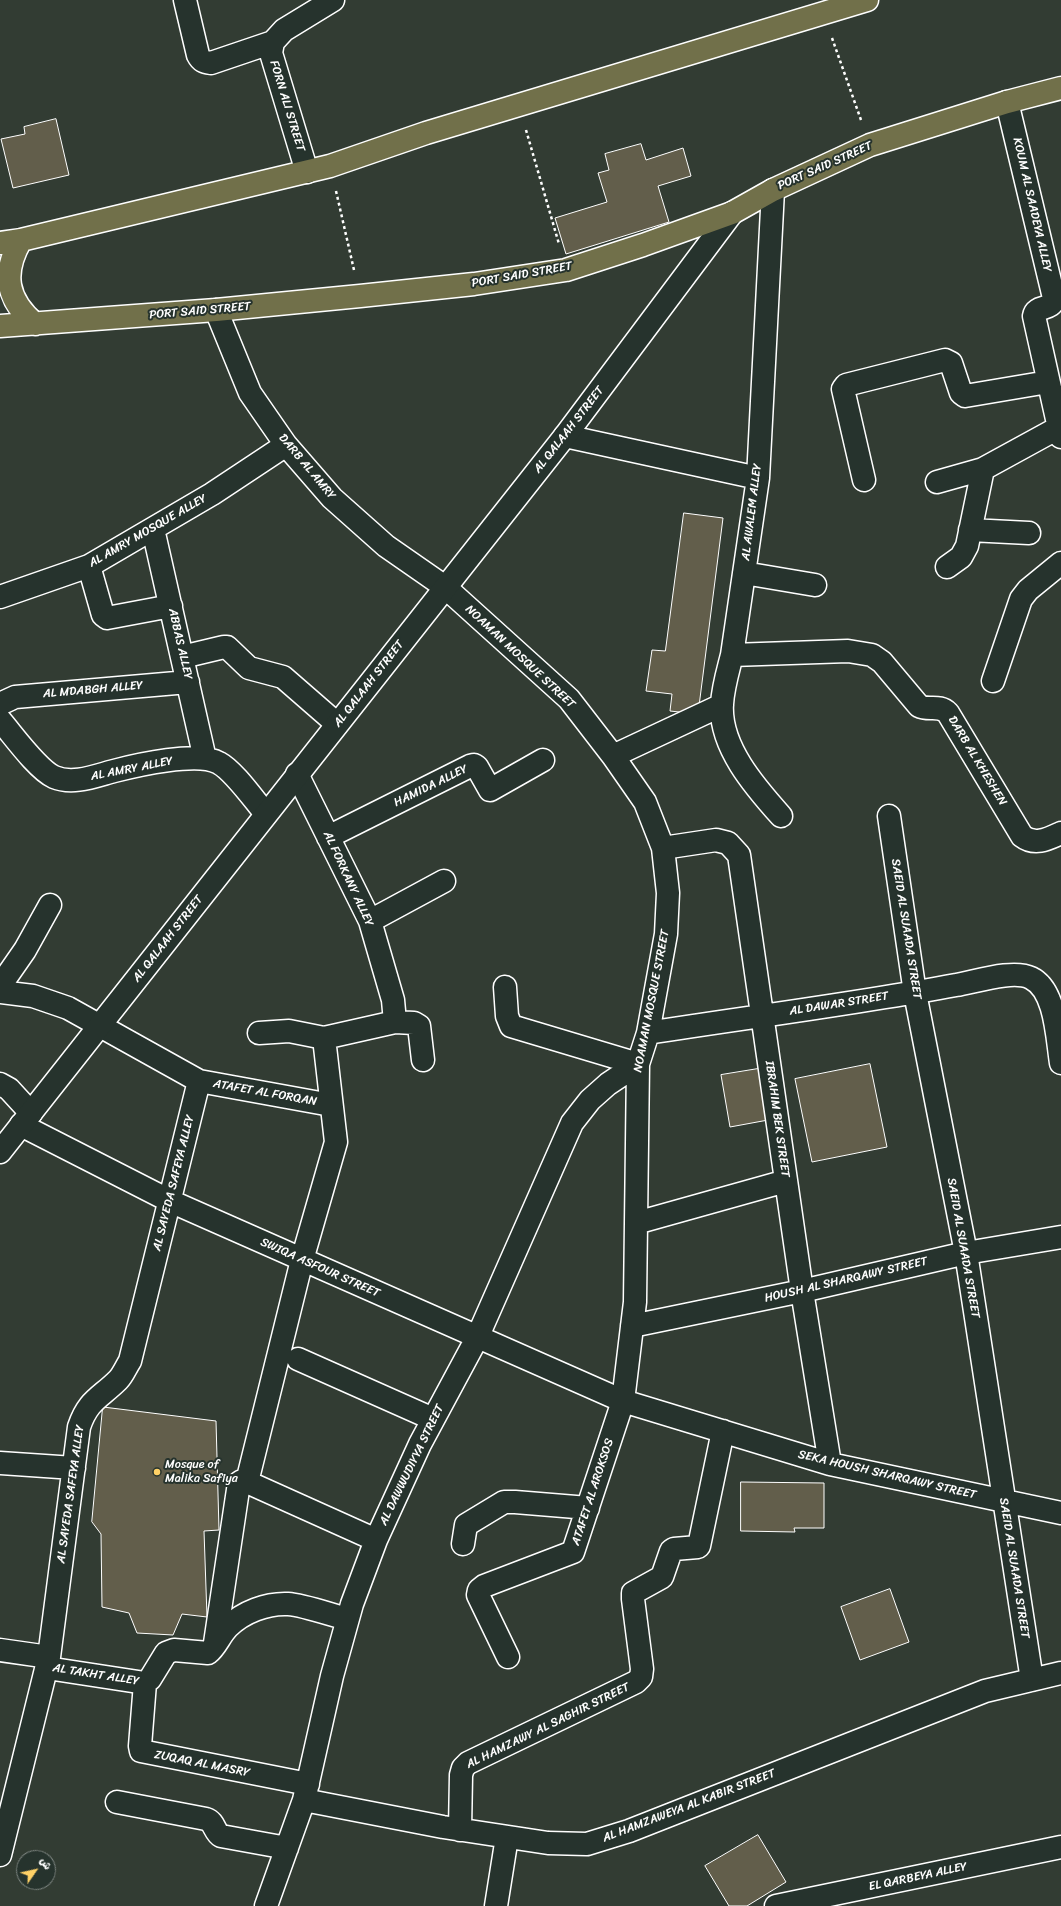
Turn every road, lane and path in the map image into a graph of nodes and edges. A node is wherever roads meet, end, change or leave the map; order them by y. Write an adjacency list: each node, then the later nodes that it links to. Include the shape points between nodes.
1 (185, 0): 6 (street, via 198,55 205,62 211,63)
2 (333, 0): 4 (street)
3 (867, 0): 5 (main road)
4 (311, 5): 6 (street)
5 (823, 13): 9 (main road); 10 (path)
6 (273, 42): 12 (street, FORN ALI STREET, via 272,53)
7 (1061, 88): 8 (main road, PORT SAID STREET)
8 (1007, 102): 10 (main road, PORT SAID STREET); 22 (street, KOUM AL SAADEYA ALLEY, via 1054,298 1053,304 1038,309 1034,316)
9 (519, 106): 11 (main road, via 426,133); 17 (path)
10 (870, 145): 13 (main road, PORT SAID STREET)
11 (330, 166): 12 (main road); 18 (path)
12 (307, 172): 15 (main road)
13 (773, 190): 14 (main road, PORT SAID STREET); 27 (street, AL AWALEM ALLEY)
14 (732, 213): 17 (main road, PORT SAID STREET); 24 (street, AL QALAAH STREET)
15 (21, 240): 16 (main road); 20 (main road, via 13,254 9,269 10,285 14,300)
16 (0, 243)
17 (566, 270): 18 (main road, PORT SAID STREET, via 474,284)
18 (360, 296): 19 (main road, PORT SAID STREET)
19 (216, 310): 20 (main road, PORT SAID STREET); 25 (street, DARB AL AMRY, via 250,393)
20 (35, 324): 21 (main road, PORT SAID STREET)
21 (0, 326)
22 (1048, 382): 23 (street, KOUM AL SAADEYA ALLEY); 28 (street, via 968,397 961,392 951,362 945,360 846,385 844,387)
23 (1060, 432): 26 (street)
24 (565, 436): 27 (street); 38 (street, AL QALAAH STREET)
25 (286, 445): 30 (street, AL AMRY MOSQUE ALLEY); 38 (street, DARB AL AMRY, via 332,498 386,546)
26 (982, 469): 29 (street); 31 (street)
27 (758, 478): 36 (street, AL AWALEM ALLEY)
28 (864, 480)
29 (937, 482)
30 (153, 529): 34 (street, AL AMRY MOSQUE ALLEY); 40 (street, ABBAS ALLEY)
31 (970, 530): 32 (street); 35 (street, via 964,553)
32 (1029, 533)
33 (1061, 563): 43 (street, via 1028,590 1021,599)
34 (89, 566): 39 (street, AL AMRY MOSQUE ALLEY); 40 (street, via 103,615 107,618)
35 (947, 567)
36 (744, 573): 37 (street); 41 (street, AL AWALEM ALLEY)
37 (816, 585)
38 (445, 587): 48 (street, AL QALAAH STREET); 49 (street, NOAMAN MOSQUE STREET, via 569,700)
39 (0, 597)
40 (171, 606): 42 (street, ABBAS ALLEY)
41 (732, 655): 46 (street, AL AWALEM ALLEY); 56 (street, DARB AL KHESHEN, via 848,650 872,655 882,662 919,706 938,707 948,713 1022,836 1028,841 1036,842)
42 (182, 657): 44 (street, ABBAS ALLEY); 48 (street, via 227,647 249,668 283,678)
43 (993, 681)
44 (188, 682): 45 (street, AL MDABGH ALLEY, via 14,697); 50 (street, ABBAS ALLEY)
45 (0, 704)
46 (722, 705): 49 (street); 54 (street, AL AWALEM ALLEY, via 726,731 736,756 766,800)
47 (0, 720): 50 (street, AL AMRY ALLEY, via 43,770 55,777 68,780 140,765 191,758)
48 (337, 724): 52 (street, AL QALAAH STREET)
49 (613, 756): 58 (street, NOAMAN MOSQUE STREET, via 644,802)
50 (205, 759): 53 (street, AL AMRY ALLEY, via 219,763)
51 (543, 760): 57 (street, HAMIDA ALLEY, via 490,790 477,767 470,766)
52 (298, 774): 53 (street, AL QALAAH STREET); 57 (street, AL FORKANY ALLEY)
53 (266, 814): 68 (street, AL QALAAH STREET)
54 (781, 816)
55 (890, 816): 65 (street, SAEID AL SUAADA STREET)
56 (1061, 833)
57 (328, 837): 61 (street, AL FORKANY ALLEY)
58 (663, 848): 66 (street, IBRAHIM BEK STREET, via 716,840 728,843 739,855); 70 (street, NOAMAN MOSQUE STREET, via 668,893 666,934)
59 (444, 881): 61 (street)
60 (50, 906): 62 (street, via 25,950)
61 (370, 921): 67 (street, AL FORKANY ALLEY, via 393,1000)
62 (0, 986)
63 (505, 987): 74 (street, via 507,1016 511,1026)
64 (0, 992): 68 (street, ATAFET AL FORQAN, via 33,996 61,1005)
65 (915, 993): 66 (street, AL DAWAR STREET); 73 (street, AL DAWAR STREET, via 1013,974 1030,977 1043,986 1050,999); 84 (street, SAEID AL SUAADA STREET)
66 (763, 1016): 70 (street, AL DAWAR STREET); 80 (street, IBRAHIM BEK STREET)
67 (395, 1022): 71 (street); 72 (street, via 414,1023 419,1026)
68 (100, 1024): 75 (street, ATAFET AL FORQAN); 78 (street, AL QALAAH STREET)
69 (259, 1033): 71 (street, via 289,1031)
70 (648, 1033): 74 (street, NOAMAN MOSQUE STREET)
71 (324, 1038): 77 (street)
72 (423, 1060)
73 (1061, 1063)
74 (638, 1064): 82 (street, NOAMAN MOSQUE STREET); 88 (street, AL DAWWUDIYYA STREET, via 590,1100 572,1123)
75 (199, 1081): 77 (street, ATAFET AL FORQAN); 81 (street, AL SAYEDA SAFEYA ALLEY)
76 (0, 1084): 78 (street, via 9,1089)
77 (331, 1105): 85 (street, via 336,1142)
78 (26, 1119): 79 (street, AL QALAAH STREET); 81 (street, SWIQA ASFOUR STREET)
79 (0, 1152)
80 (786, 1181): 82 (street); 86 (street, IBRAHIM BEK STREET)
81 (170, 1201): 85 (street, SWIQA ASFOUR STREET); 95 (street, AL SAYEDA SAFEYA ALLEY, via 130,1361 120,1378 93,1400 84,1412 79,1427)
82 (636, 1223): 87 (street, NOAMAN MOSQUE STREET, via 635,1302)
83 (1061, 1237): 84 (street, HOUSH AL SHARQAWY STREET)
84 (966, 1253): 86 (street, HOUSH AL SHARQAWY STREET); 97 (street, SAEID AL SUAADA STREET)
85 (302, 1260): 88 (street, SWIQA ASFOUR STREET); 96 (street)
86 (802, 1291): 87 (street, HOUSH AL SHARQAWY STREET); 94 (street, IBRAHIM BEK STREET)
87 (632, 1326): 90 (street, NOAMAN MOSQUE STREET)
88 (477, 1338): 90 (street, SWIQA ASFOUR STREET); 91 (street, AL DAWWUDIYYA STREET)
89 (298, 1360): 91 (street)
90 (623, 1401): 92 (street, SEKA HOUSH SHARQAWY STREET); 98 (street, ATAFET AL AROKSOS)
91 (433, 1419): 100 (street, AL DAWWUDIYYA STREET)
92 (723, 1431): 94 (street, SEKA HOUSH SHARQAWY STREET); 112 (street, AL HAMZAWY AL SAGHIR STREET, via 699,1546 671,1551 662,1577 633,1593 641,1677 636,1682 468,1763 461,1775)
93 (0, 1463): 95 (street)
94 (830, 1464): 97 (street, SEKA HOUSH SHARQAWY STREET)
95 (74, 1468): 106 (street, AL SAYEDA SAFEYA ALLEY)
96 (247, 1482): 100 (street); 103 (street, via 239,1483)
97 (1004, 1502): 99 (street, SEKA HOUSH SHARQAWY STREET); 108 (street, SAEID AL SUAADA STREET)
98 (588, 1508): 101 (street, via 504,1502 466,1525); 105 (street, ATAFET AL AROKSOS, via 576,1548 571,1554 479,1590 478,1595)
99 (1061, 1513)
100 (376, 1540): 102 (street, AL DAWWUDIYYA STREET)
101 (463, 1544)
102 (347, 1619): 103 (street, AL TAKHT ALLEY, via 288,1604 266,1606 246,1614 229,1626); 110 (street, AL DAWWUDIYYA STREET)
103 (215, 1643): 109 (street, AL TAKHT ALLEY, via 208,1653 174,1650 166,1653)
104 (0, 1650): 106 (street, AL TAKHT ALLEY)
105 (508, 1657)
106 (48, 1662): 109 (street, AL TAKHT ALLEY); 116 (street, AL SAYEDA SAFEYA ALLEY)
107 (1061, 1673): 108 (street, AL HAMZAWEYA AL KABIR STREET)
108 (1032, 1680): 113 (street, AL HAMZAWEYA AL KABIR STREET, via 985,1691 629,1831 587,1844 548,1843)
109 (145, 1683): 110 (street, ZUQAQ AL MASRY, via 141,1751)
110 (306, 1792): 112 (street, AL HAMZAWEYA AL KABIR STREET); 115 (street, AL DAWWUDIYYA STREET)
111 (117, 1802): 115 (street, via 206,1819 212,1822 221,1836)
112 (460, 1830): 113 (street, AL HAMZAWEYA AL KABIR STREET)
113 (507, 1837): 118 (street)
114 (1061, 1847): 119 (street, EL QARBEYA ALLEY)
115 (287, 1848): 117 (street, AL DAWWUDIYYA STREET)
116 (0, 1855)
117 (266, 1906)
118 (496, 1906)
119 (776, 1906)

